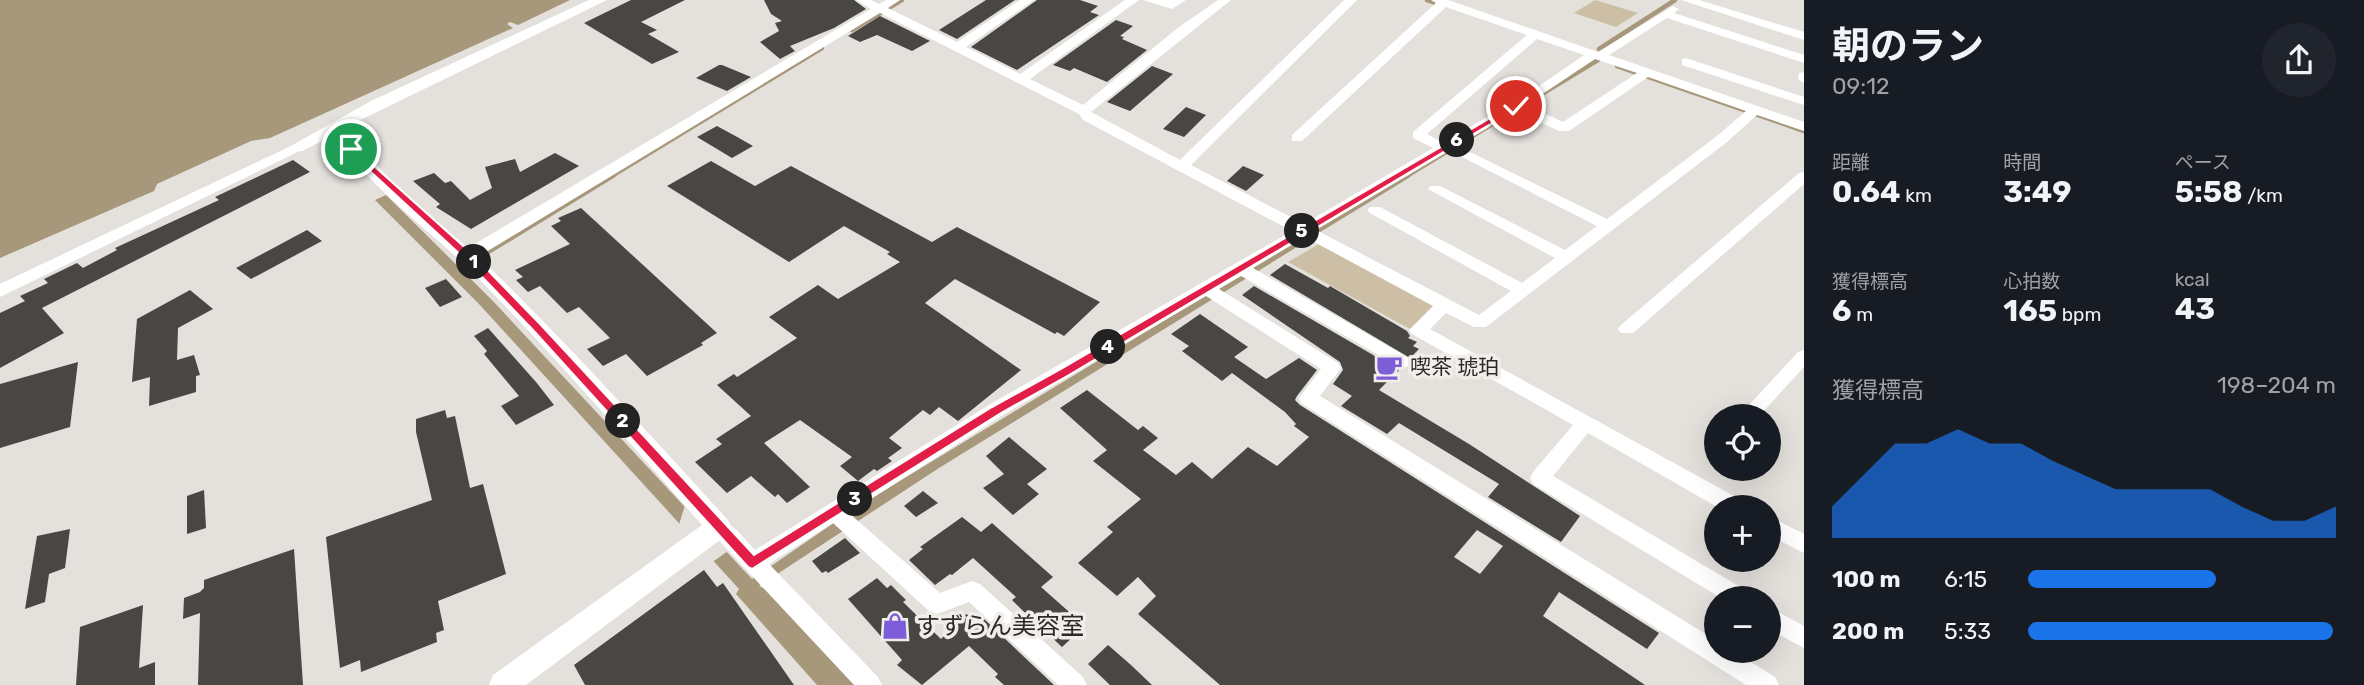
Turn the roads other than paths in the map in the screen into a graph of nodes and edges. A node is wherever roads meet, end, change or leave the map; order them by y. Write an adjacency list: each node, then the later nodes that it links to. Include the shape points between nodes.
1 (600, 0): 28 (street)
2 (862, 0): 12 (street)
3 (1028, 0): 16 (street)
4 (1133, 0): 22 (street)
5 (1149, 0): 6 (street, via 1172,6)
6 (1180, 0)
7 (1225, 0): 26 (street)
8 (1351, 0): 34 (street)
9 (1680, 1): 13 (street); 15 (street)
10 (1441, 3): 11 (street); 30 (street)
11 (1467, 4): 14 (street)
12 (886, 7): 16 (street); 40 (street)
13 (1665, 14): 17 (street); 18 (street)
14 (1533, 36): 17 (street); 32 (street, via 1418,135)
15 (1804, 36)
16 (958, 47): 22 (street)
17 (1593, 56): 21 (street); 25 (street)
18 (1804, 59)
19 (1686, 62): 20 (street)
20 (1717, 72): 23 (street); 24 (street)
21 (1644, 75): 23 (street); 25 (street, via 1564,128)
22 (1020, 80): 26 (street)
23 (1698, 90): 27 (street)
24 (1804, 101)
25 (1519, 107): 32 (street)
26 (1084, 111): 34 (street)
27 (1753, 112): 29 (street); 38 (street)
28 (337, 125): 31 (street); 40 (street, via 351,149)
29 (1804, 127)
30 (1297, 138)
31 (297, 147): 44 (street)
32 (1443, 148): 39 (street)
33 (1467, 156): 38 (street)
34 (1182, 166): 39 (street)
35 (1804, 176): 47 (street)
36 (1435, 189): 41 (street)
37 (1376, 210): 43 (street)
38 (1607, 225): 41 (street)
39 (1310, 234): 42 (street); 46 (street)
40 (467, 256): 54 (street)
41 (1566, 257): 43 (street)
42 (1246, 271): 45 (street); 49 (street)
43 (1523, 290): 46 (street, via 1480,323)
44 (0, 291)
45 (1212, 292): 53 (street, via 996,410); 64 (street, via 1332,368 1308,398)
46 (1445, 304): 51 (street, via 1418,330)
47 (1628, 329)
48 (1804, 356): 50 (street)
49 (1401, 362)
50 (1759, 404)
51 (1585, 423): 52 (street); 58 (street, via 1540,478)
52 (1715, 495)
53 (841, 518): 57 (street); 63 (street, via 937,604 972,591)
54 (719, 527): 57 (street); 61 (street)
55 (1781, 532): 56 (street)
56 (1804, 544)
57 (761, 572): 62 (street)
58 (1719, 586)
59 (1781, 624): 60 (street)
60 (1804, 638)
61 (503, 685)
62 (870, 685)
63 (1075, 685)
64 (1767, 685)

